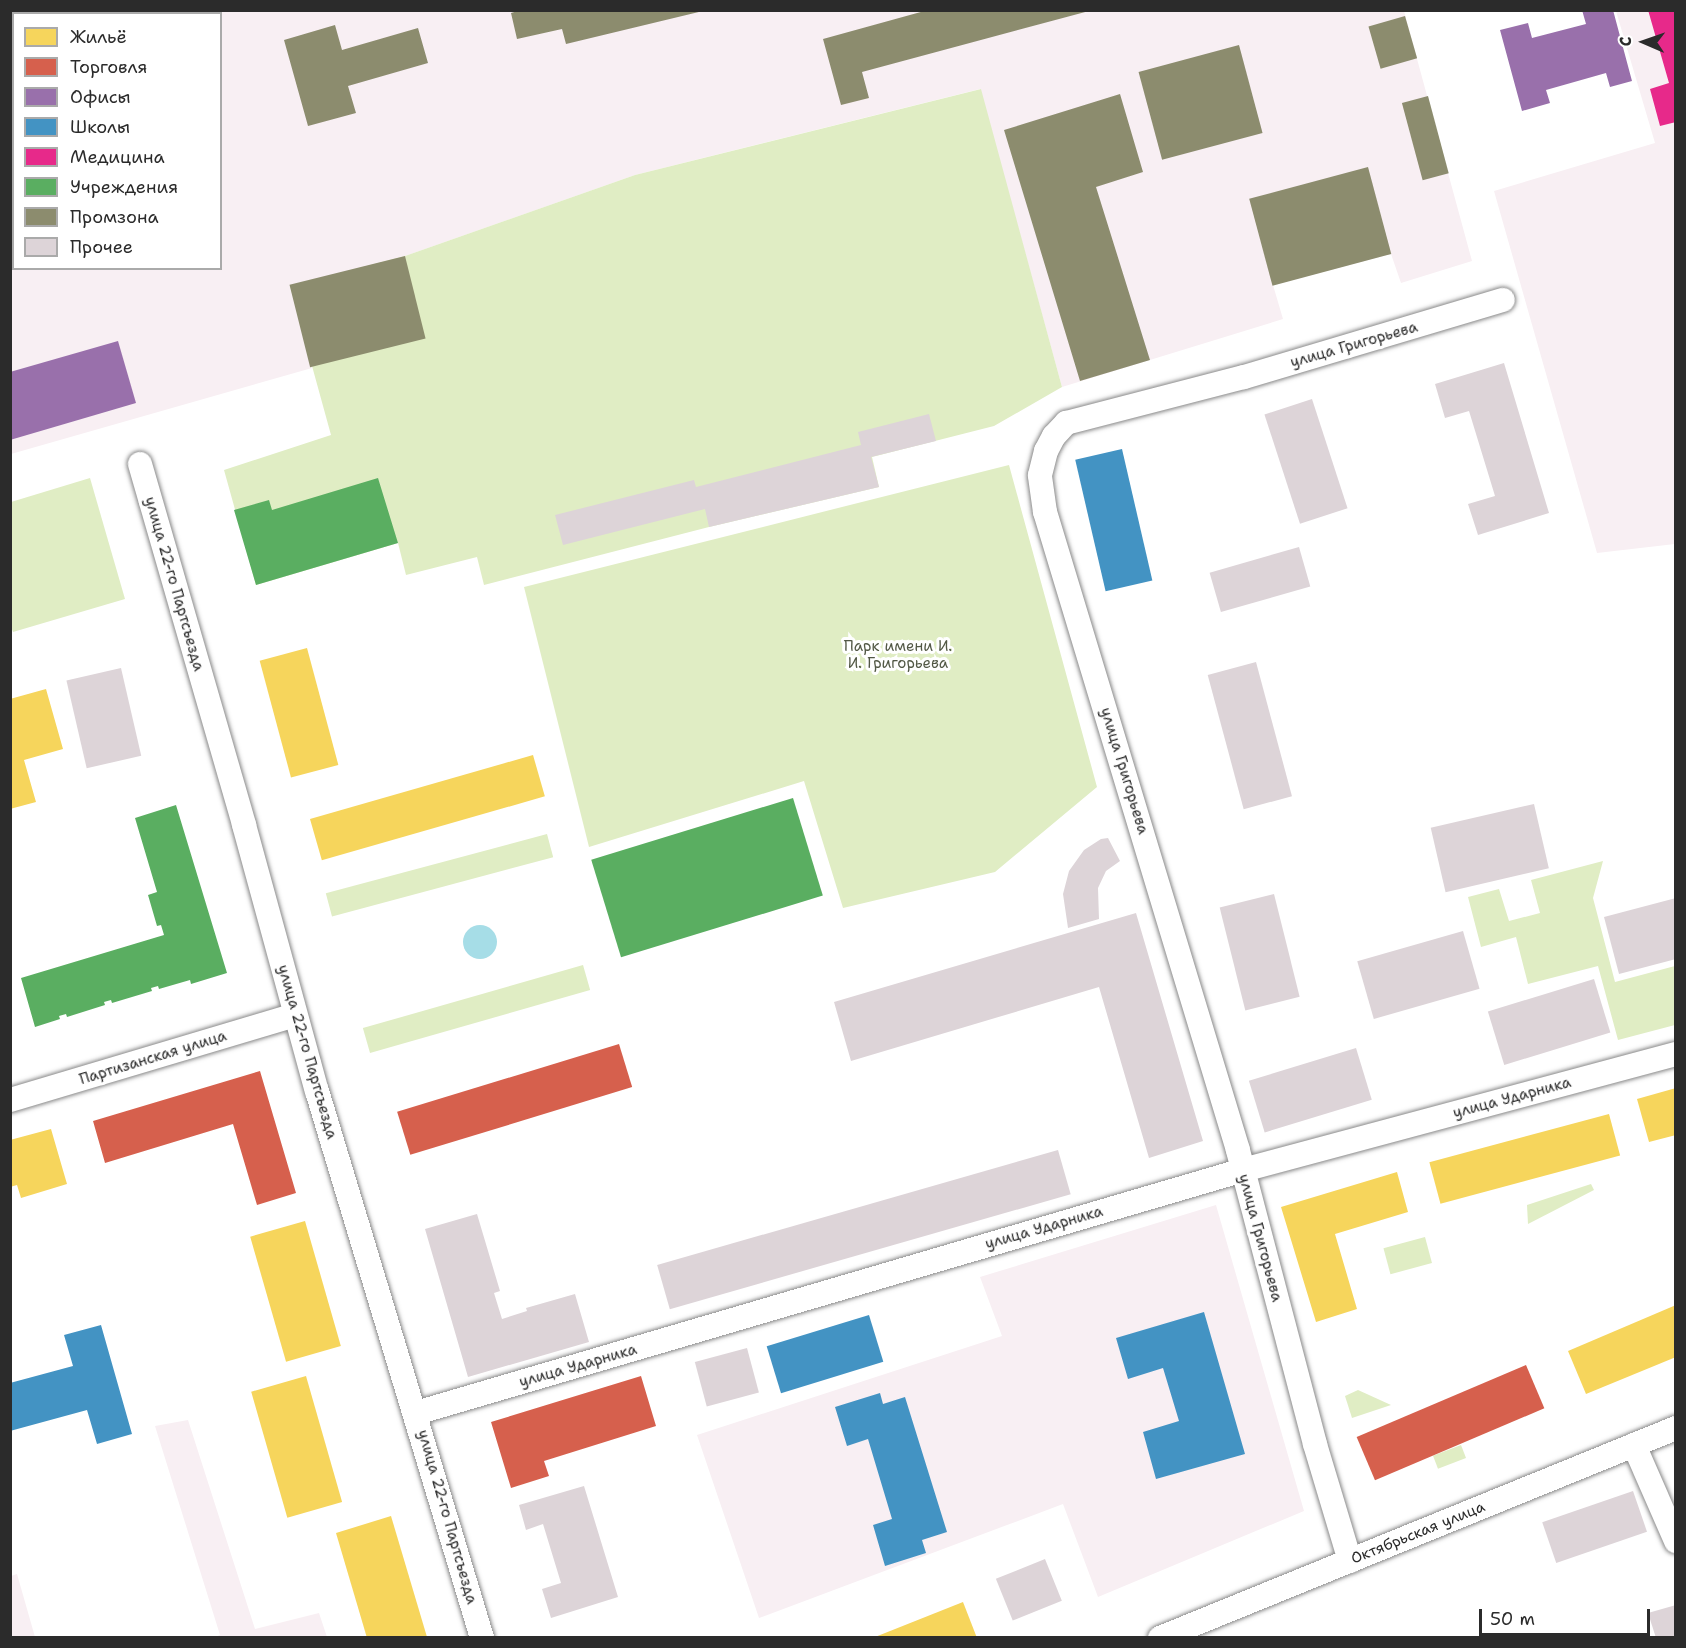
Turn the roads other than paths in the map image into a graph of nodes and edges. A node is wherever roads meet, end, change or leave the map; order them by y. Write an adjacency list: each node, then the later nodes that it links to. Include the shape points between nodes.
1 (1503, 300): 6 (street, улица Григорьева, via 1244,377 1066,423 1054,436 1042,463 1040,492 1045,512)
2 (140, 464): 3 (street, улица 22-го Партсъезда)
3 (295, 1015): 5 (street, Партизанская улица); 7 (street, улица 22-го Партсъезда)
4 (1676, 1054): 6 (street, улица Ударника)
5 (10, 1100)
6 (1242, 1170): 7 (street, улица Ударника); 11 (street, улица Григорьева)
7 (416, 1413): 12 (street, улица 22-го Партсъезда)
8 (1676, 1428): 9 (street, Октябрьская улица)
9 (1634, 1445): 10 (street); 11 (street, Октябрьская улица)
10 (1676, 1541)
11 (1350, 1561): 13 (street, Октябрьская улица)
12 (482, 1638)
13 (1160, 1638)

